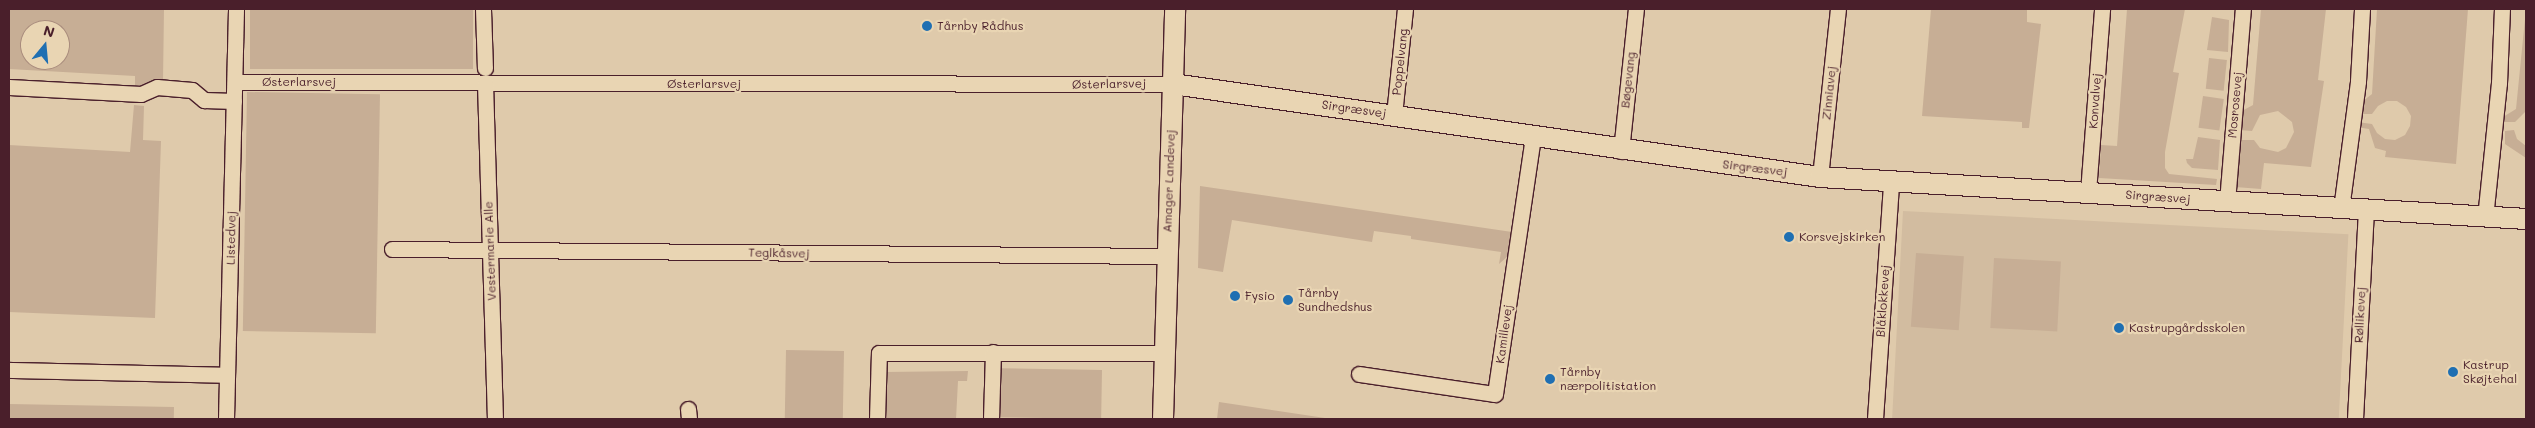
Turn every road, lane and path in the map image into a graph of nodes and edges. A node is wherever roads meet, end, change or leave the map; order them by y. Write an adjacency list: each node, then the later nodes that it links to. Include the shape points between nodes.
1 (236, 9): 12 (street, Listedvej)
2 (483, 9): 11 (street, Vestermarie Alle)
3 (1174, 9): 13 (street, Amager Landevej)
4 (1405, 9): 16 (street, Poppelvang)
5 (1636, 9): 18 (street, Bøgevang)
6 (1838, 9): 19 (street, Zinniavej)
7 (2102, 9): 21 (street, Konvalvej)
8 (2242, 9): 22 (street, Mosrosevej)
9 (2362, 9): 23 (street, via 2358,81)
10 (2502, 9): 25 (street, via 2499,83)
11 (485, 75): 12 (street, Østerlarsvej); 13 (street, Østerlarsvej); 28 (street, Vestermarie Alle)
12 (235, 82): 15 (street, Listedvej)
13 (1173, 84): 16 (street, Sirgræsvej); 29 (street, Amager Landevej)
14 (9, 87): 15 (street, via 141,94 157,87 192,90 204,100)
15 (234, 101): 34 (street, Listedvej)
16 (1394, 115): 17 (street, Sirgræsvej)
17 (1533, 136): 18 (street, Sirgræsvej); 33 (street, Kamillevej, via 1495,394)
18 (1621, 151): 19 (street, Sirgræsvej)
19 (1820, 177): 20 (street, Sirgræsvej)
20 (1891, 182): 21 (street, Sirgræsvej); 40 (street, Blåklokkevej)
21 (2088, 192): 22 (street, Sirgræsvej)
22 (2227, 202): 23 (street, Sirgræsvej)
23 (2341, 209): 24 (street, Sirgræsvej)
24 (2366, 211): 25 (street, Sirgræsvej); 41 (street, Røllikevej)
25 (2485, 218): 26 (street, Sirgræsvej)
26 (2526, 220)
27 (392, 249): 28 (street, Teglkåsvej)
28 (490, 250): 29 (street, Teglkåsvej); 36 (street, Vestermarie Alle)
29 (1166, 256): 31 (street, Amager Landevej)
30 (993, 352): 31 (street); 37 (street, via 879,353); 38 (street)
31 (1165, 353): 39 (street, Amager Landevej)
32 (9, 370): 34 (street)
33 (1358, 374)
34 (227, 375): 35 (street, Listedvej)
35 (226, 419)
36 (495, 419)
37 (877, 419)
38 (990, 419)
39 (1163, 419)
40 (1875, 419)
41 (2355, 419)

